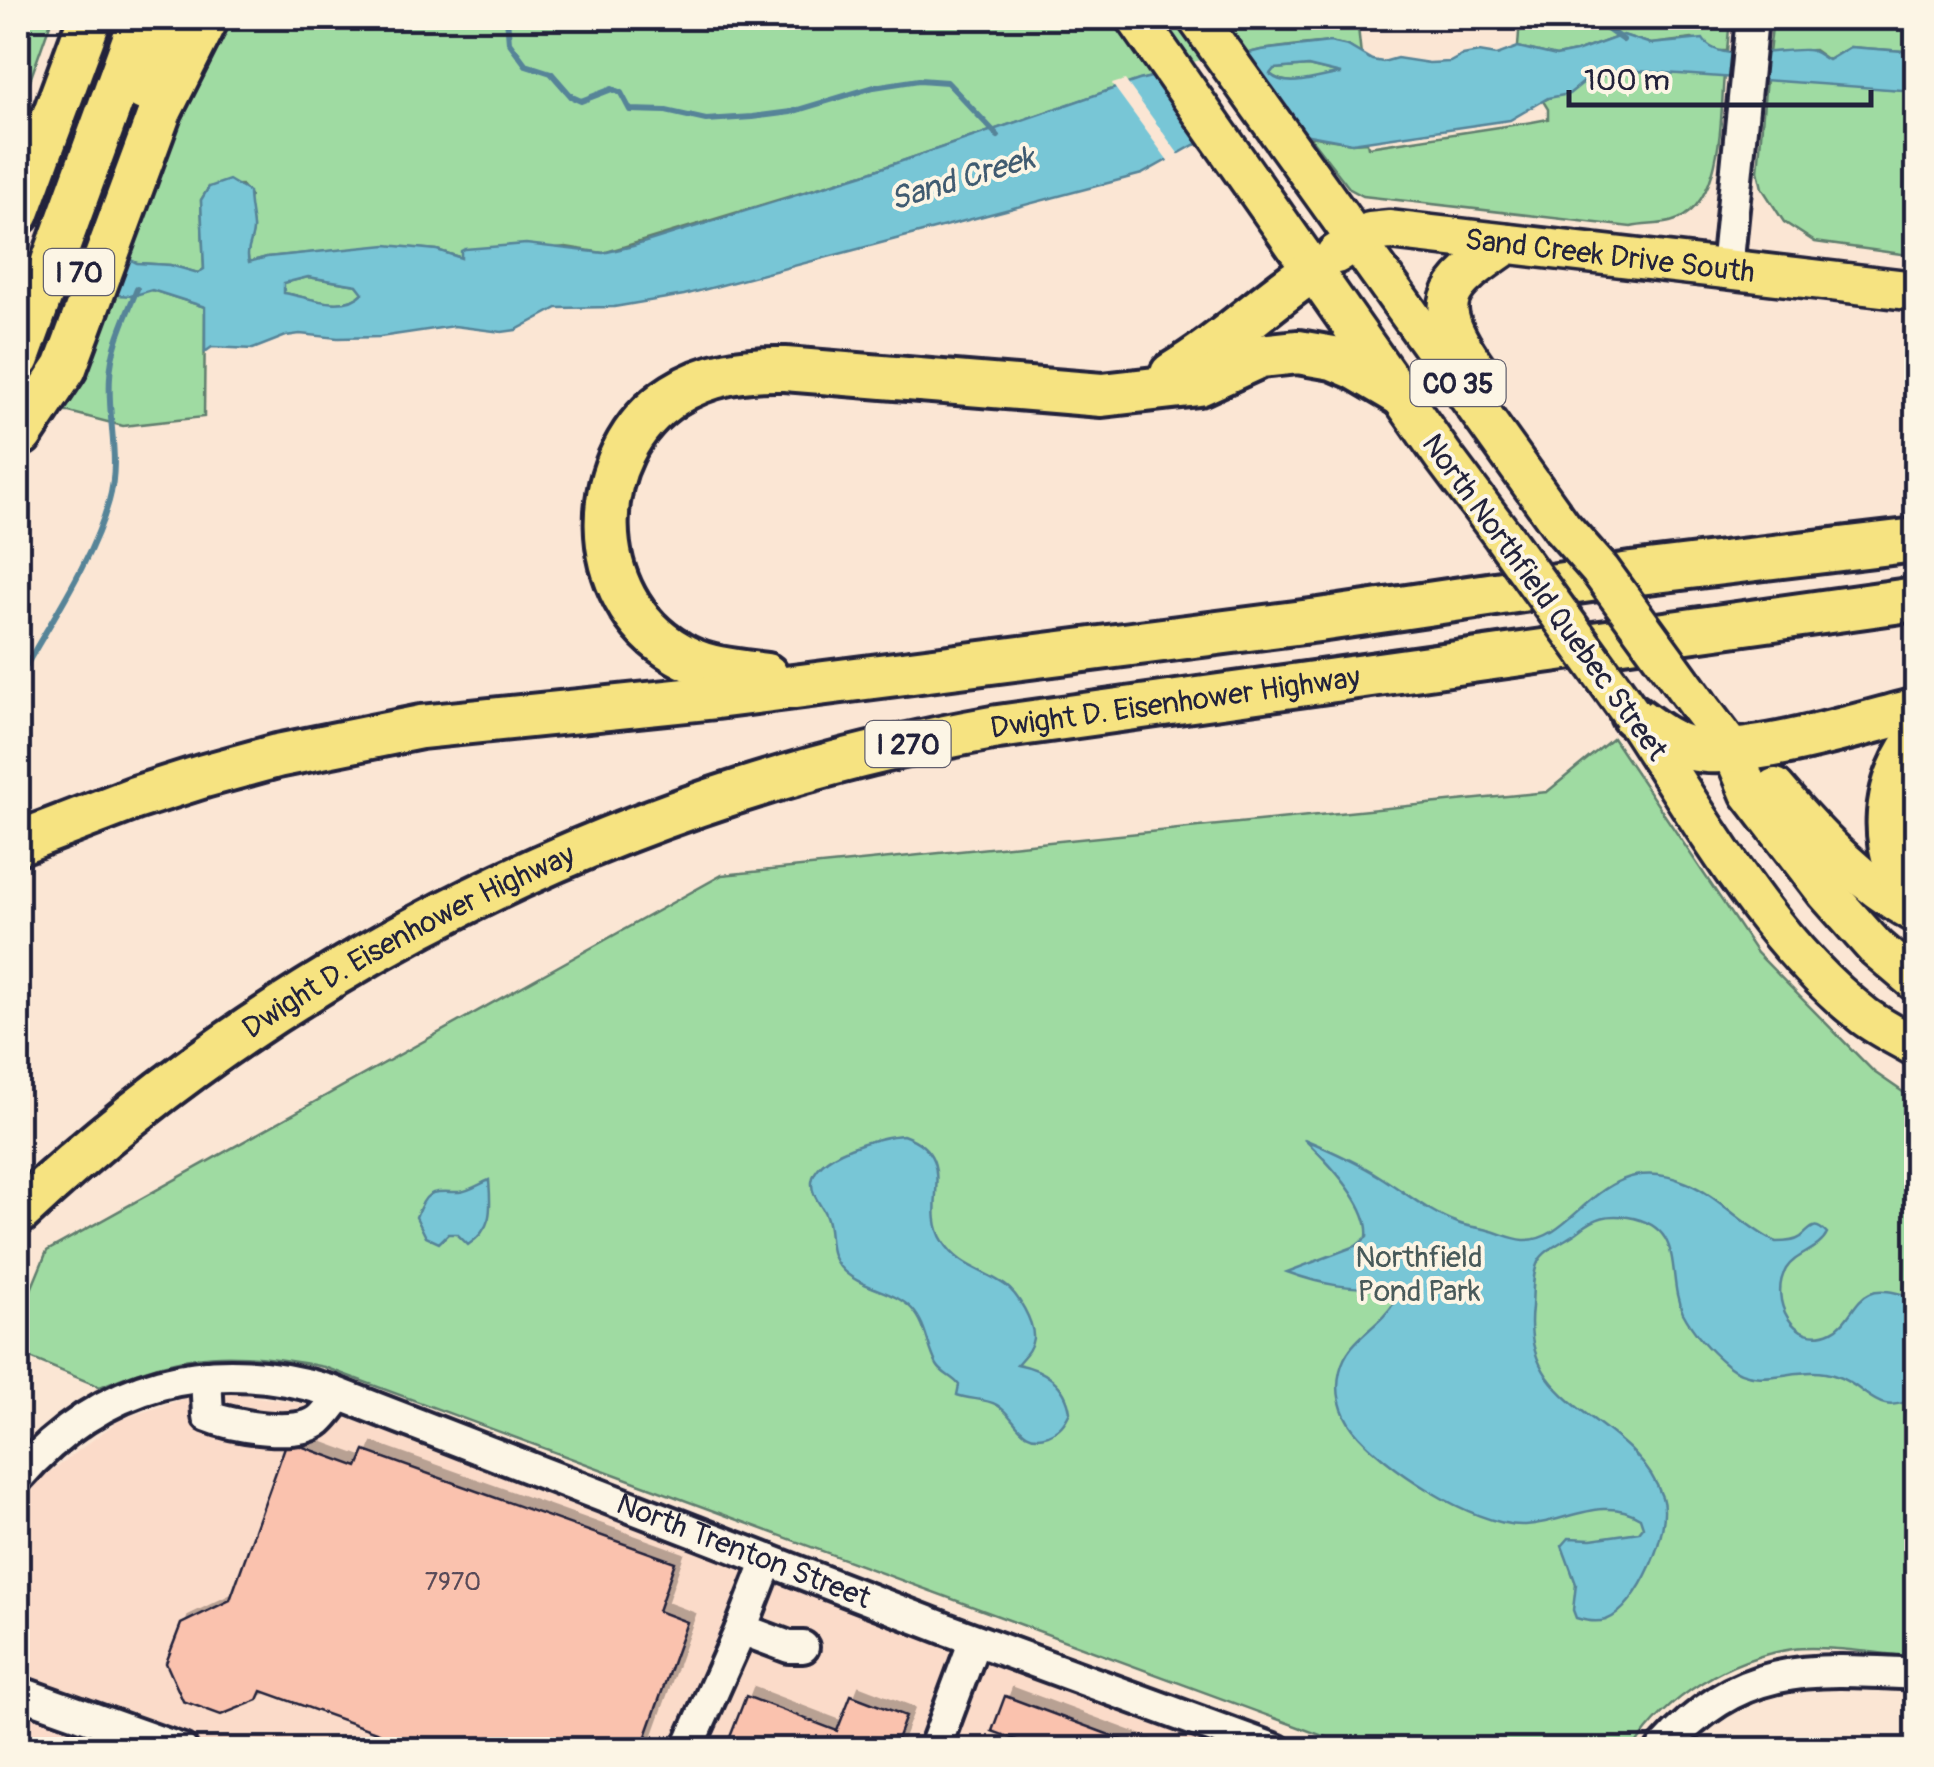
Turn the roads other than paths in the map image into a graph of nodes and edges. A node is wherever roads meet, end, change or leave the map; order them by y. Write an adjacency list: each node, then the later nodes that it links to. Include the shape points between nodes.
1 (68, 18): 10 (highway, via 63,32)
2 (90, 18): 10 (highway, I 70)
3 (117, 18): 10 (highway)
4 (141, 18): 10 (highway)
5 (170, 18): 10 (highway, I 70)
6 (207, 18): 10 (highway)
7 (1136, 18): 15 (main road, North Northfield Quebec Street / CO 35)
8 (1197, 18): 12 (main road, North Northfield Quebec Street / CO 35)
9 (1752, 18): 14 (street)
10 (110, 110): 11 (highway, I 70); 17 (highway); 18 (highway); 21 (highway, via 65,368)
11 (18, 213)
12 (1356, 239): 13 (main road, Sand Creek Drive South, via 1390,230); 15 (main road, Sand Creek Drive South); 22 (main road, North Northfield Quebec Street / CO 35)
13 (1508, 244): 14 (main road, Sand Creek Drive South); 22 (main road, via 1456,282 1450,326 1577,510)
14 (1727, 269): 16 (main road, Sand Creek Drive South)
15 (1313, 270): 19 (highway); 20 (main road, North Northfield Quebec Street / CO 35)
16 (1916, 292)
17 (18, 296)
18 (18, 358)
19 (1142, 392): 20 (highway, via 1199,384 1260,356 1298,352 1333,358); 25 (highway, via 1049,393 759,368 693,384 654,412 625,451 605,514 608,557 624,595 660,641 694,662)
20 (1400, 394): 27 (main road, North Northfield Quebec Street / CO 35, bridge)
21 (19, 438)
22 (1572, 525): 29 (main road, North Northfield Quebec Street / CO 35, bridge)
23 (1916, 540): 25 (highway, Dwight D. Eisenhower Highway / I 270)
24 (1916, 599): 37 (highway, Dwight D. Eisenhower Highway / I 270, via 1014,724 756,785 528,872 372,954 187,1072)
25 (816, 684): 30 (highway, Dwight D. Eisenhower Highway / I 270, via 348,740 204,776)
26 (1916, 710): 29 (highway)
27 (1632, 715): 29 (highway, via 1673,743); 34 (main road, North Northfield Quebec Street / CO 35, via 1764,909)
28 (1916, 741): 31 (highway, via 1898,774 1888,825 1898,872)
29 (1732, 750): 32 (main road, via 1827,846); 33 (main road, North Northfield Quebec Street / CO 35, via 1750,793 1826,892)
30 (18, 843)
31 (1916, 899)
32 (1916, 914)
33 (1916, 982)
34 (1866, 1017): 35 (main road, North Northfield Quebec Street / CO 35); 36 (main road)
35 (1916, 1047)
36 (1916, 1076)
37 (18, 1213)
38 (206, 1376): 39 (street, North Trenton Street, via 278,1377); 39 (street, via 208,1416 222,1422 298,1430 317,1422); 40 (street, North Trenton Street, via 151,1387 93,1411)
39 (340, 1395): 41 (street, North Trenton Street)
40 (18, 1477)
41 (768, 1560): 42 (street); 43 (street, North Trenton Street)
42 (741, 1628): 44 (street); 48 (street)
43 (975, 1640): 49 (street); 50 (street, North Trenton Street)
44 (803, 1647)
45 (1916, 1674): 51 (street, via 1813,1671 1772,1677 1732,1690 1688,1720)
46 (18, 1692): 47 (street)
47 (182, 1750)
48 (687, 1750)
49 (934, 1750)
50 (1276, 1750)
51 (1662, 1750)

